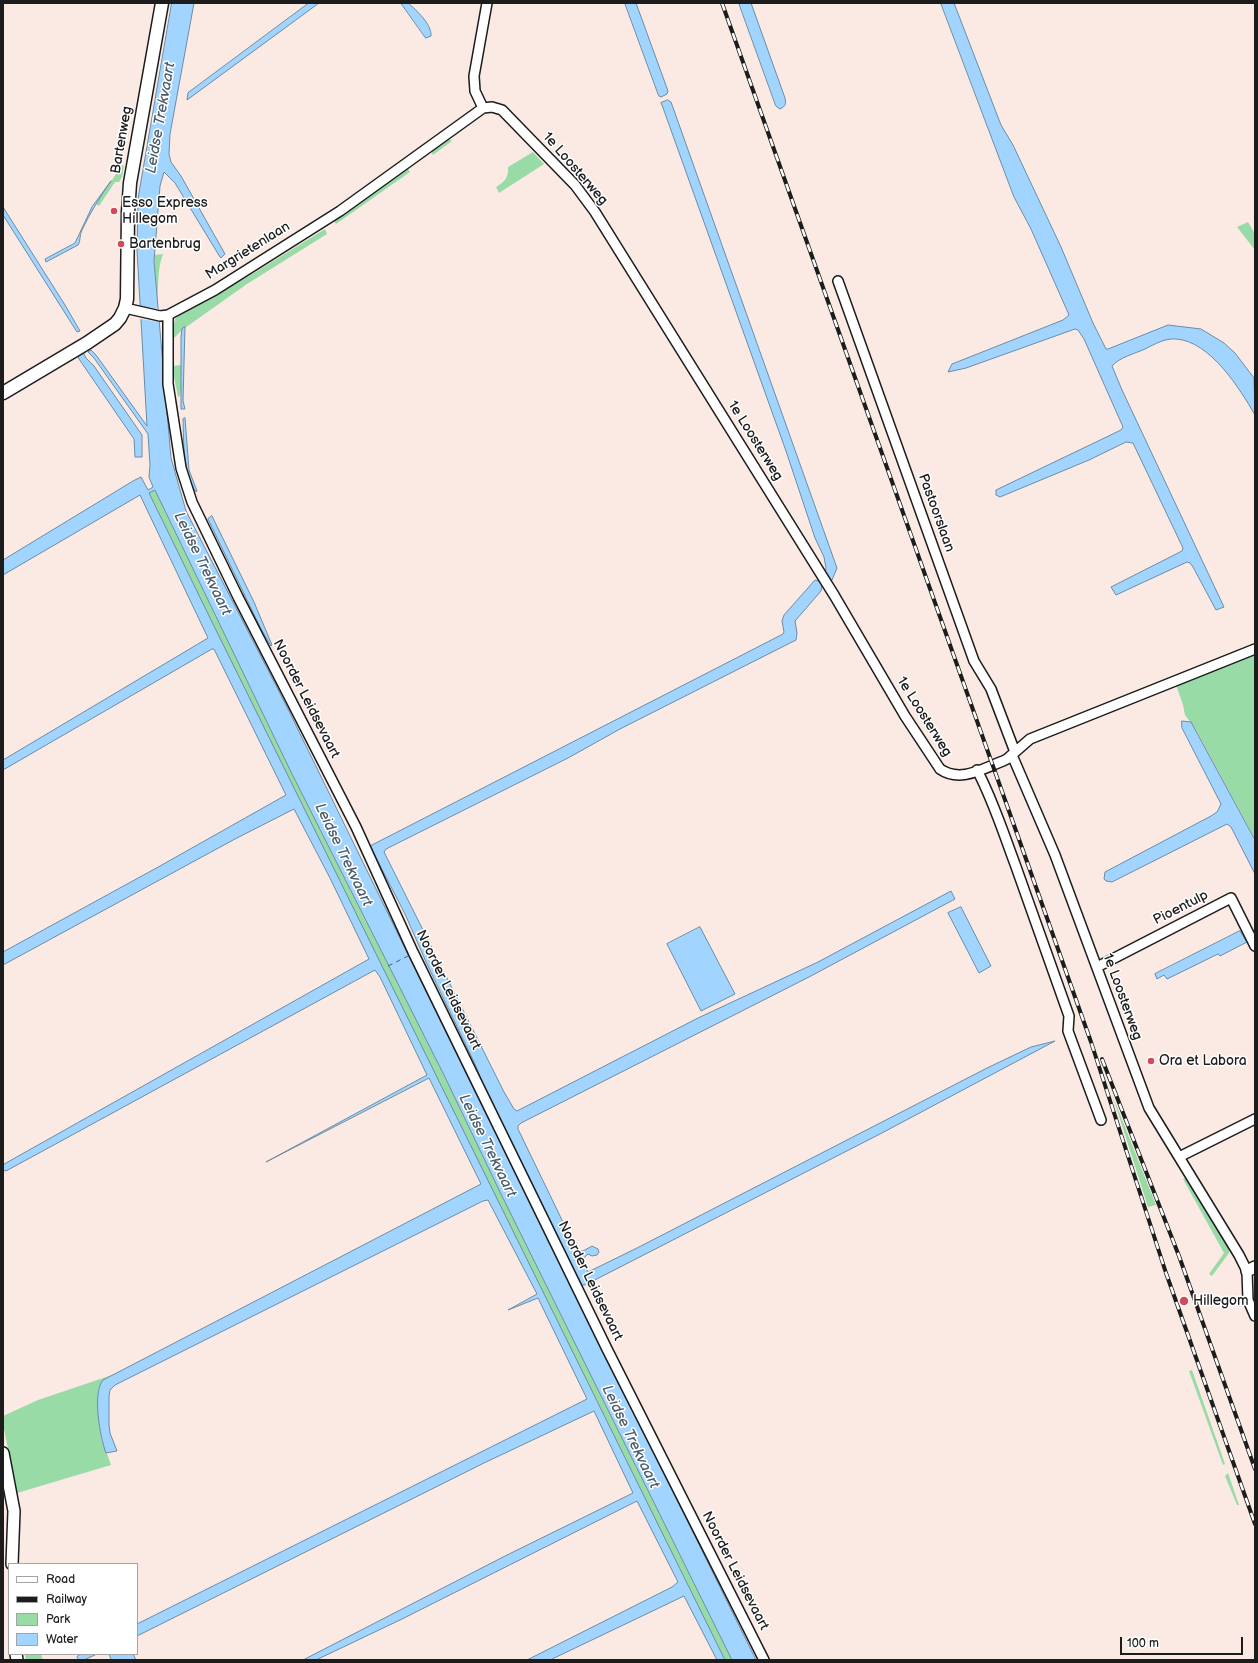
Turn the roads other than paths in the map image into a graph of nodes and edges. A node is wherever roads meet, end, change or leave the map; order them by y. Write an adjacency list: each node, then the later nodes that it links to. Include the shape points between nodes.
1 (162, 3): 5 (main road, Bartenweg, via 130,183)
2 (487, 3): 3 (street, via 474,76 475,91)
3 (483, 108): 6 (street, Margrietenlaan, via 340,211 215,290); 10 (street, 1e Loosterweg, via 502,110 575,185 595,212 830,588 934,762 946,773 955,776)
4 (838, 280): 9 (street, Pastoorslaan, via 974,661 991,689)
5 (125, 308): 6 (street); 7 (main road, via 115,324 97,337)
6 (164, 316): 20 (street, Noorder Leidsevaart, via 168,384 180,468 192,502 356,827 413,952 607,1348)
7 (3, 393)
8 (1255, 649): 9 (street, via 1049,730 1030,739)
9 (1014, 753): 10 (street, 1e Loosterweg, via 1007,759); 12 (street, 1e Loosterweg)
10 (977, 770): 14 (street, via 994,808 1036,922 1069,1016 1068,1031)
11 (1255, 946): 12 (street, Pioentulp, via 1231,898)
12 (1097, 967): 15 (street, 1e Loosterweg, via 1149,1108)
13 (1255, 1119): 15 (street)
14 (1101, 1120)
15 (1180, 1157): 16 (street, 1e Loosterweg)
16 (1251, 1269): 17 (street, via 1248,1300)
17 (1255, 1316)
18 (3, 1453): 19 (street, via 14,1511)
19 (12, 1563)
20 (764, 1660)

